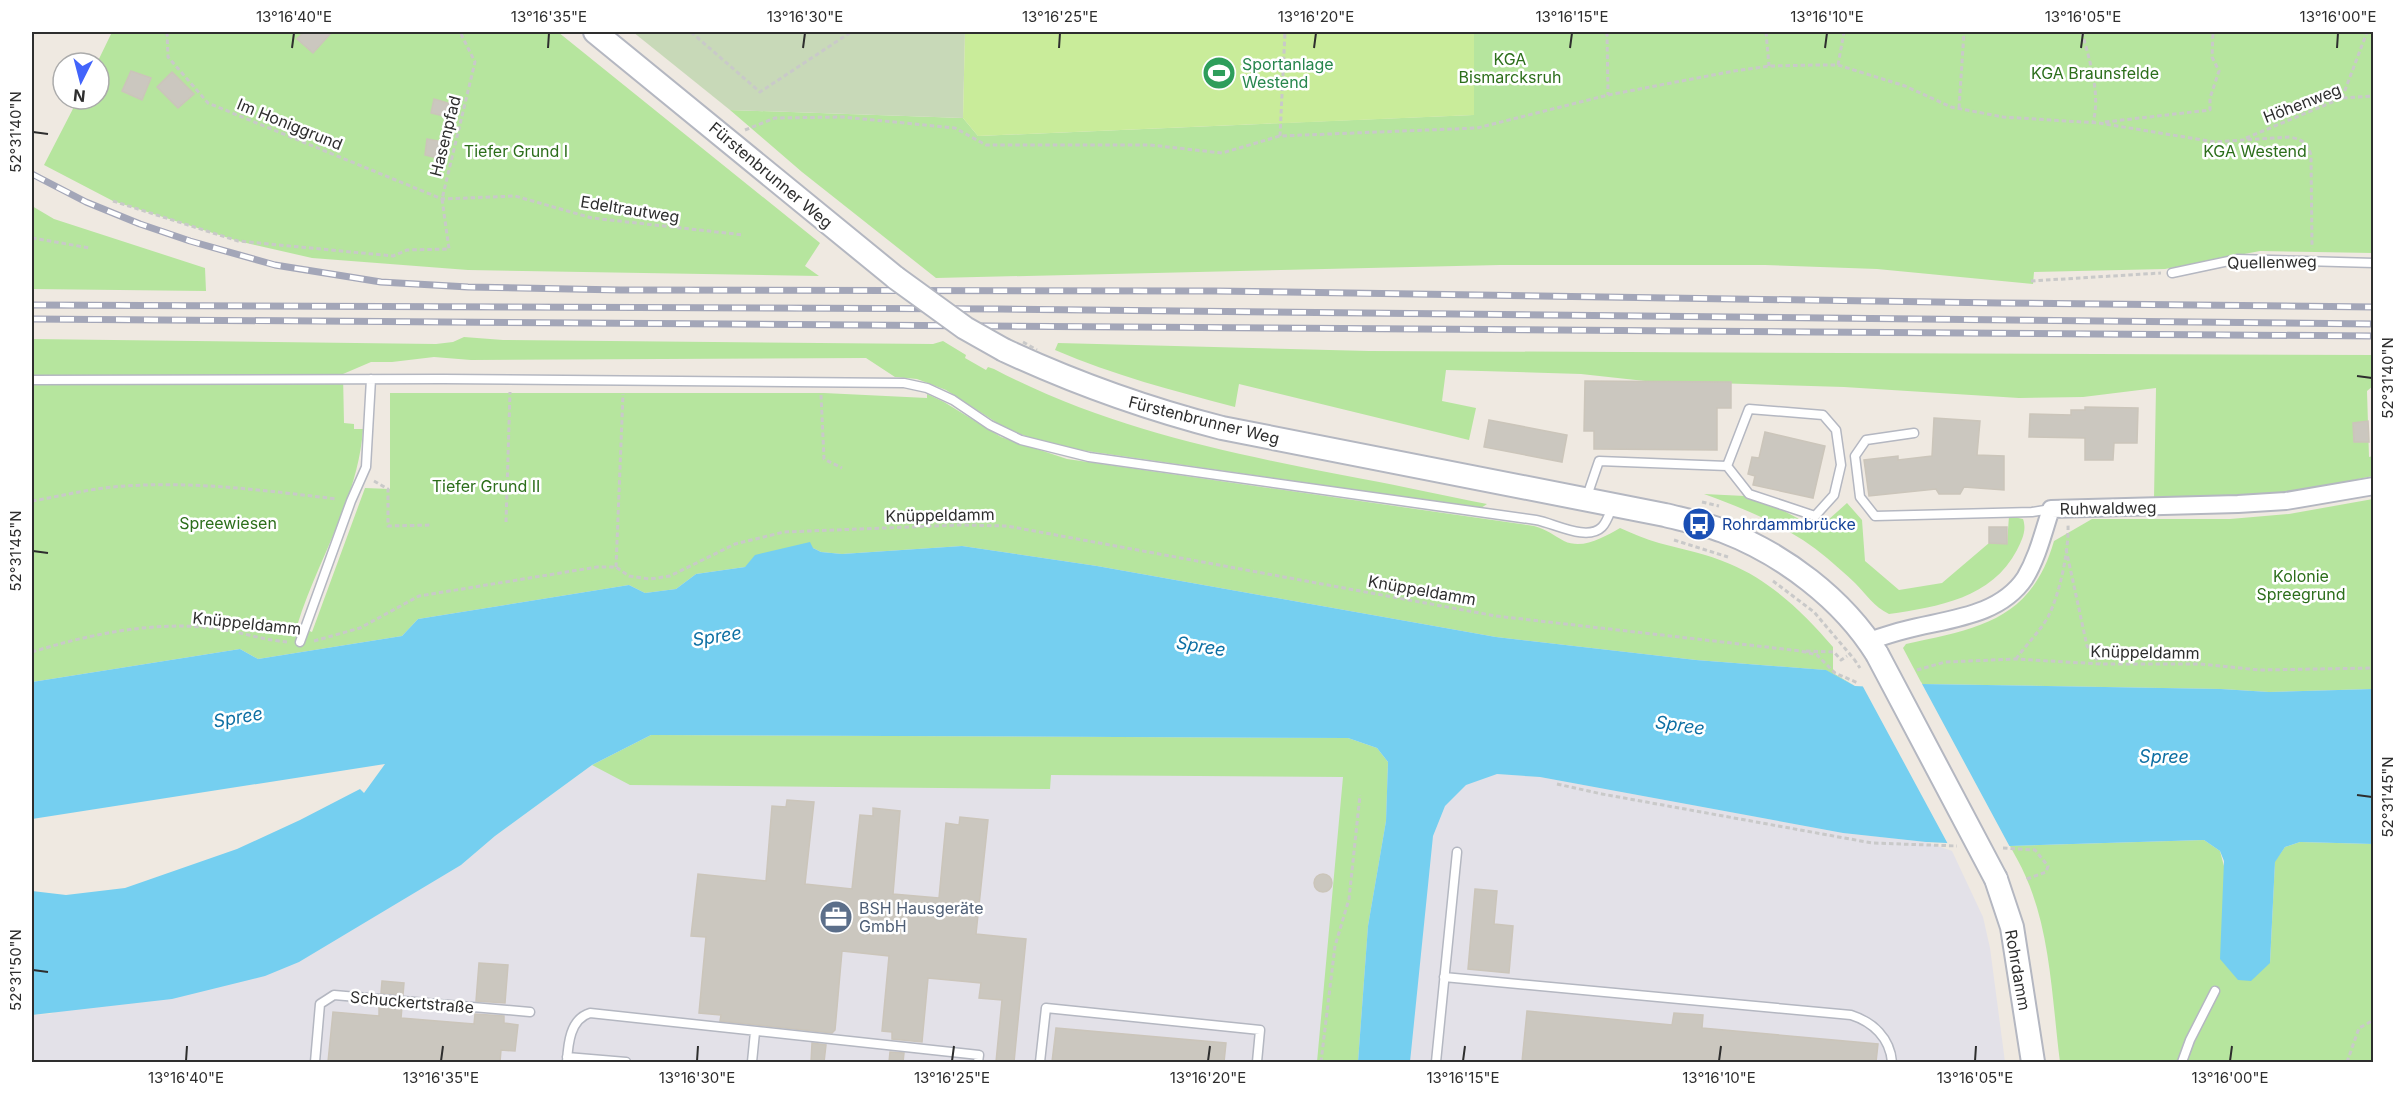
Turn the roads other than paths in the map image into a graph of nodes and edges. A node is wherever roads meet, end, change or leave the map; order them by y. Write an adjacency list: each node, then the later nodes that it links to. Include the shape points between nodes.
1 (595, 32): 9 (main road, Fürstenbrunner Weg, bridge, via 896,278 965,328 1004,350 1087,387 1175,416 1297,444)
2 (2373, 263): 3 (lane, Quellenweg, via 2238,260)
3 (2172, 273)
4 (371, 379): 5 (lane); 10 (lane, via 904,383 953,400 1021,440 1089,457 1536,520 1578,533 1603,526); 12 (lane, via 366,467)
5 (32, 380)
6 (1914, 433): 11 (lane, via 1866,440 1855,456 1860,497 1875,516 2032,512)
7 (1727, 466): 7 (lane, via 1749,409 1823,415 1836,430 1841,465 1834,495 1815,516 1749,494); 9 (lane, via 1599,461)
8 (2373, 486): 11 (street, Ruhwaldweg, via 2286,501)
9 (1586, 499): 10 (main road, Fürstenbrunner Weg)
10 (1613, 504): 13 (main road, Fürstenbrunner Weg, via 1722,530 1766,551 1834,603)
11 (2050, 508): 13 (street, Ruhwaldweg, via 2039,551 2024,580 2004,599 1978,613 1903,630)
12 (300, 642)
13 (1873, 647): 28 (main road, Rohrdamm, bridge, via 1996,879 2012,927)
14 (1457, 852): 15 (lane)
15 (1444, 977): 26 (lane); 27 (lane, via 1851,1015 1875,1027 1885,1039)
16 (2216, 991): 29 (lane)
17 (530, 1012): 20 (lane, Schuckertstraße, via 334,995 320,1004)
18 (755, 1032): 19 (lane, via 590,1013 582,1015 569,1034); 22 (lane); 23 (lane, via 979,1055)
19 (567, 1060): 21 (lane)
20 (315, 1062)
21 (626, 1062)
22 (752, 1062)
23 (978, 1062)
24 (1040, 1062): 25 (lane, via 1046,1008 1260,1030)
25 (1257, 1062)
26 (1436, 1062)
27 (1893, 1062)
28 (2033, 1062)
29 (2182, 1062)

